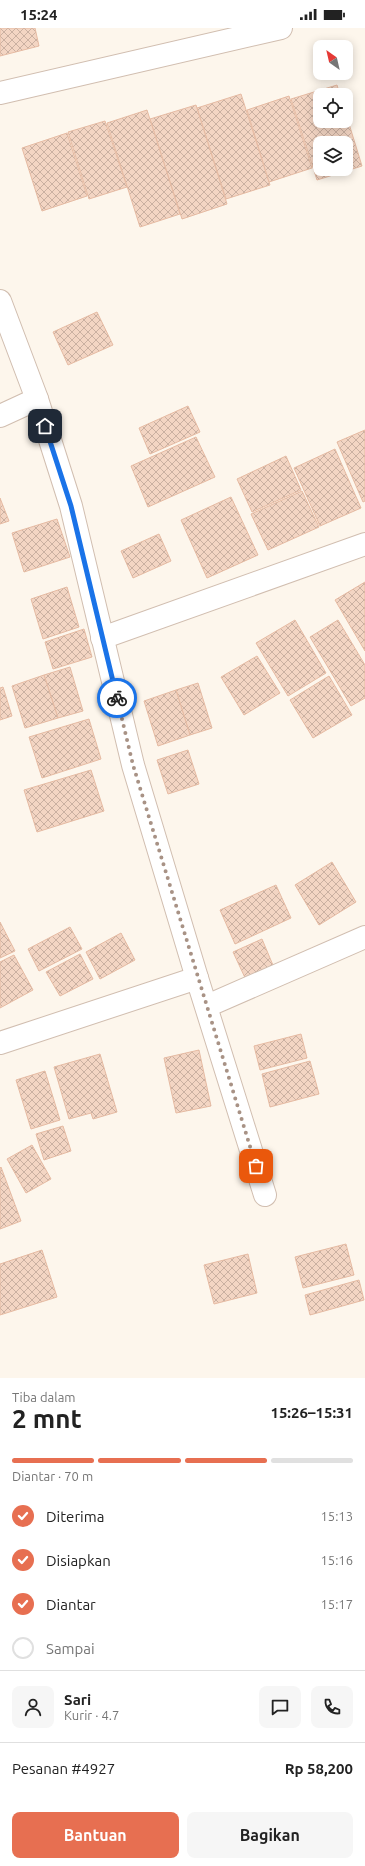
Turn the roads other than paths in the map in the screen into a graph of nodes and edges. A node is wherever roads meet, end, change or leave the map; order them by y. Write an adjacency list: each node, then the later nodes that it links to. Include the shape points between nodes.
1 (281, 28): 2 (street)
2 (0, 92)
3 (0, 301): 4 (street)
4 (37, 399): 5 (street); 7 (street, via 71,506)
5 (0, 416)
6 (365, 544): 7 (street)
7 (102, 638): 9 (street, via 133,765)
8 (365, 937): 10 (street)
9 (197, 978): 10 (street); 11 (street)
10 (207, 1006): 12 (street)
11 (0, 1043)
12 (265, 1195)

